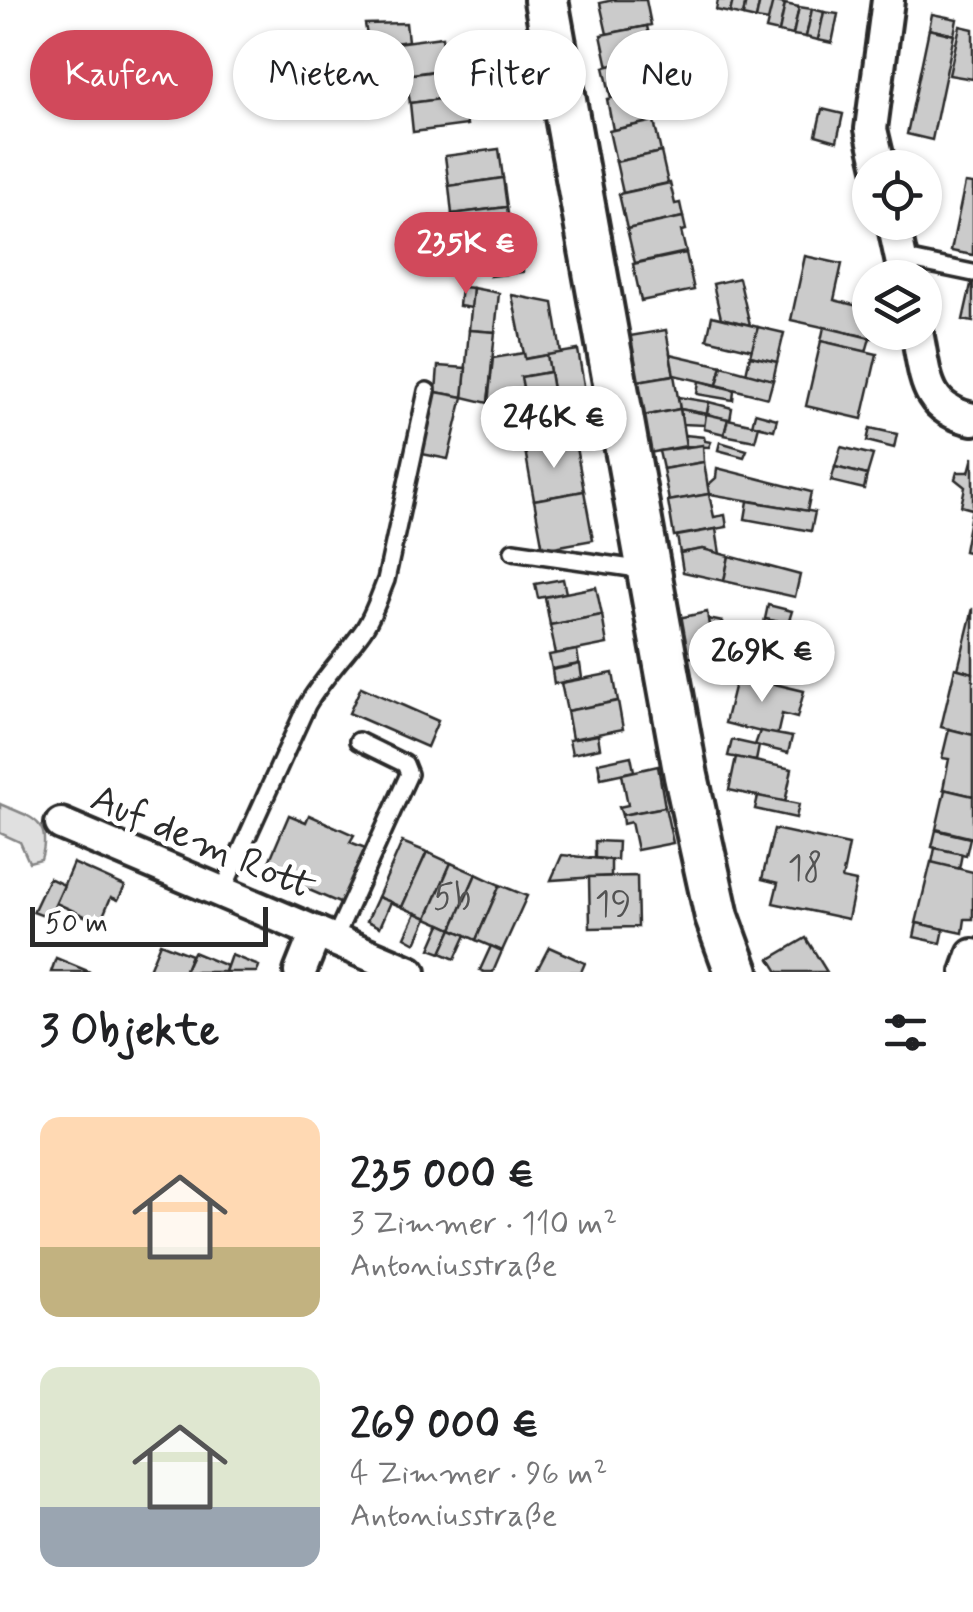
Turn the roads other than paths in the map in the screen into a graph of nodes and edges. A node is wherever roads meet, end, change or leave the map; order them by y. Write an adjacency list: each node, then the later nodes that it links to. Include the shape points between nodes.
1 (546, 0): 10 (street)
2 (888, 0): 3 (street, via 870,129)
3 (875, 150)
4 (942, 271): 5 (lane)
5 (973, 273)
6 (921, 350): 8 (street, via 937,403)
7 (427, 391): 13 (lane, via 376,606 306,704)
8 (973, 419)
9 (512, 551): 10 (lane)
10 (649, 571): 18 (street, via 704,864)
11 (358, 742): 14 (lane, via 405,764 409,774)
12 (61, 824): 13 (street, Auf dem Rott)
13 (222, 892): 14 (street, Auf dem Rott)
14 (325, 936): 16 (street, Auf dem Rott); 17 (street, Auf dem Rott)
15 (973, 955): 19 (street)
16 (300, 972)
17 (410, 972)
18 (737, 972)
19 (967, 972)

